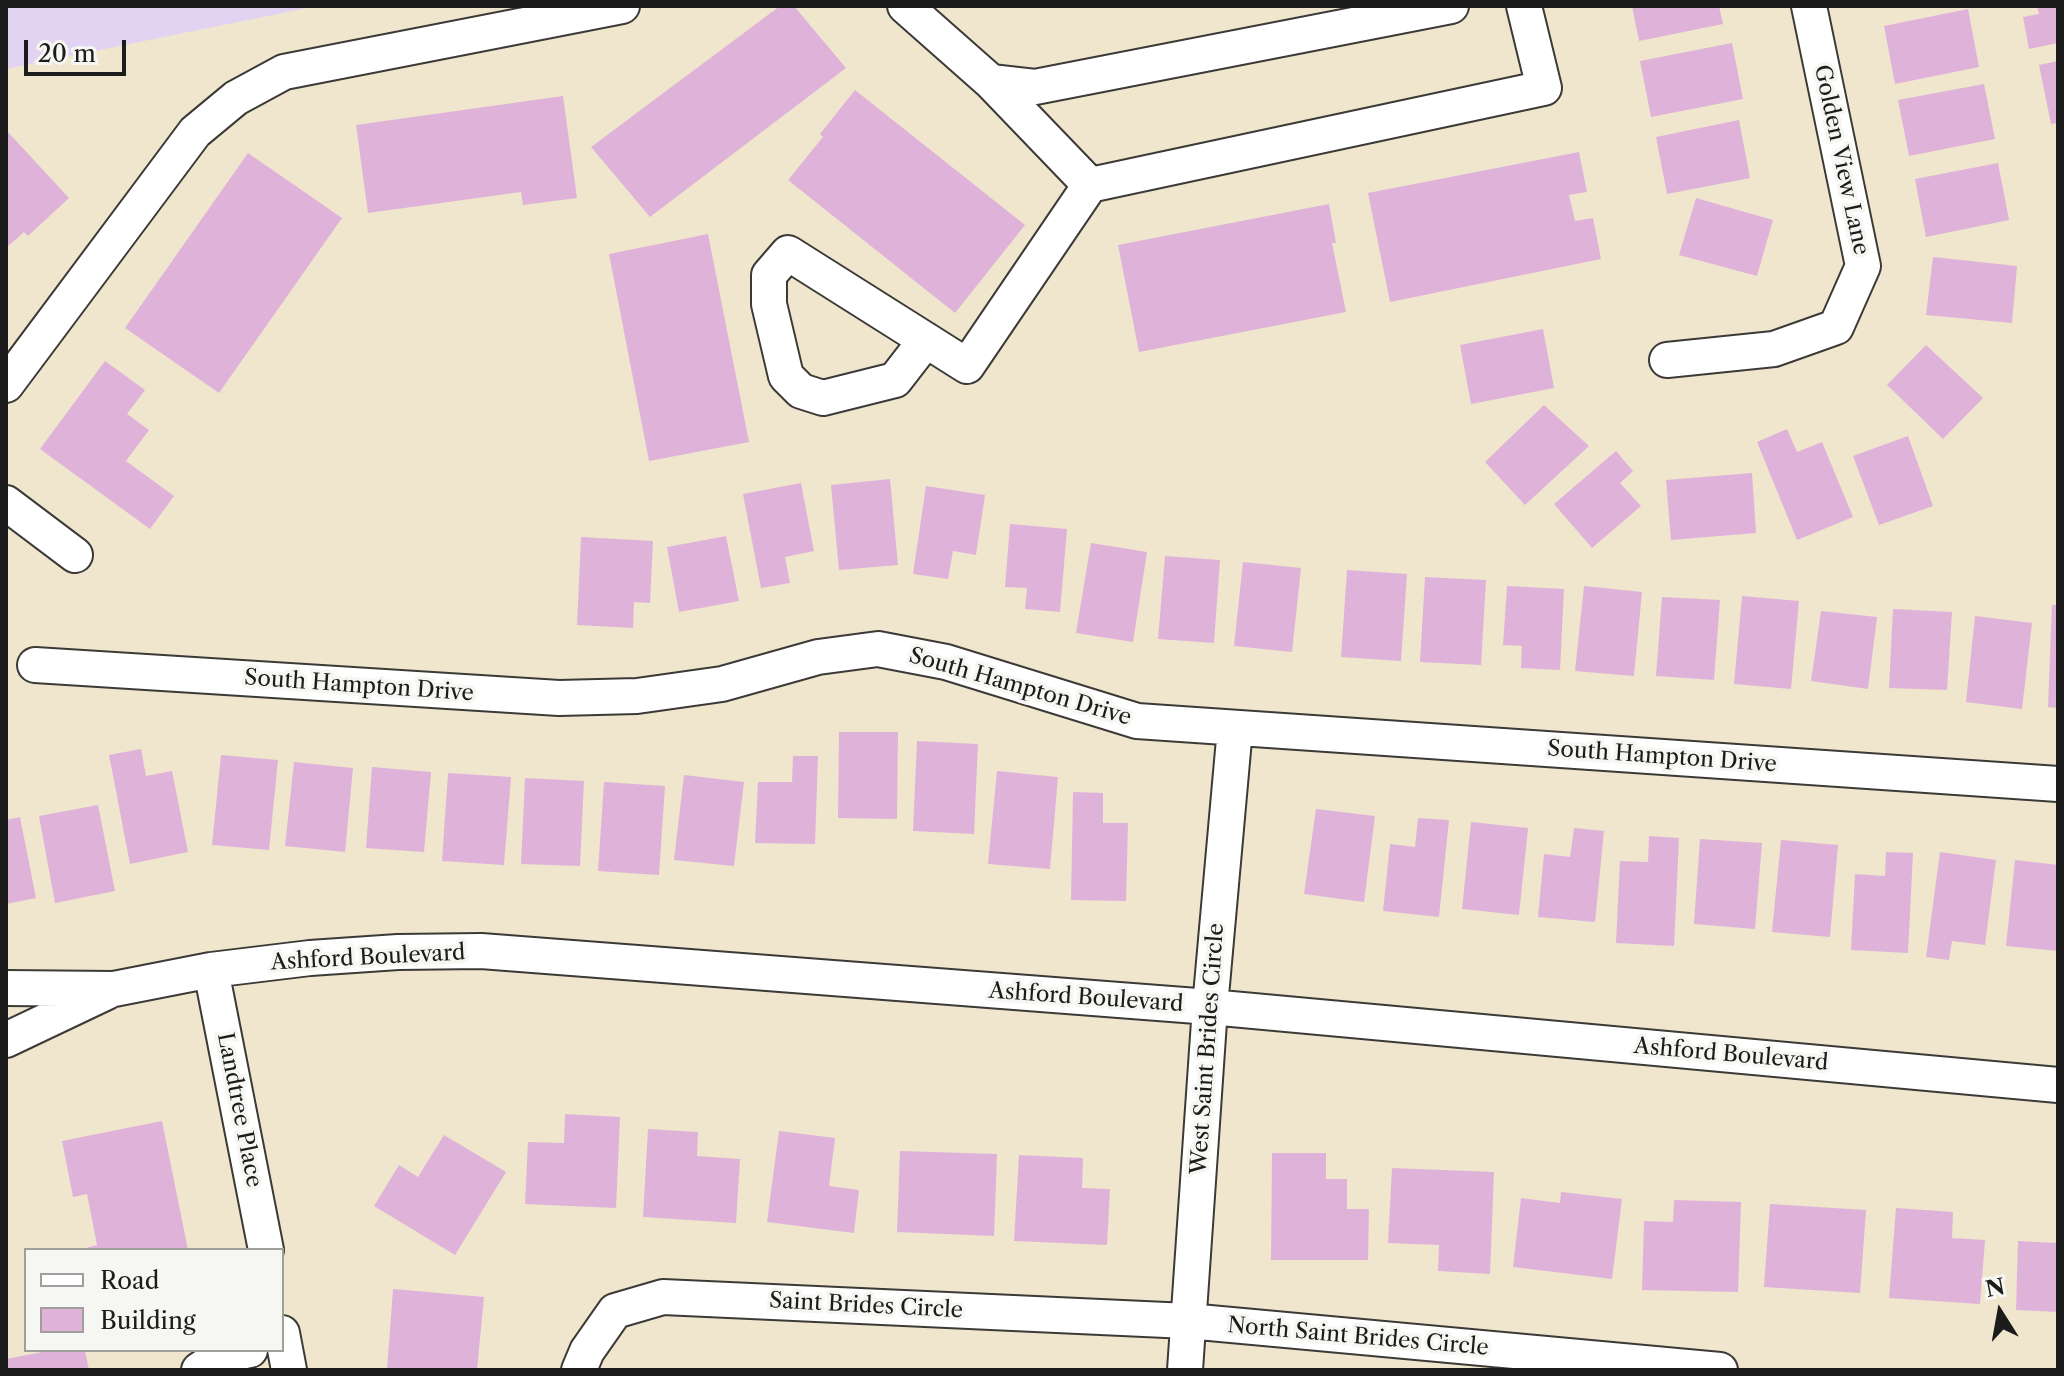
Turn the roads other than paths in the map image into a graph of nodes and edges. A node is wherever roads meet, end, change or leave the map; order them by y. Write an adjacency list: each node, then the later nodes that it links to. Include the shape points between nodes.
1 (622, 6): 10 (street, via 284,72 236,98 195,132)
2 (905, 6): 6 (street)
3 (1451, 6): 6 (street, via 1035,87)
4 (1524, 6): 7 (street, via 1544,88)
5 (1809, 6): 9 (street, Golden View Lane, via 1863,266 1836,327 1774,349)
6 (991, 82): 7 (street)
7 (1090, 185): 8 (street, via 967,366)
8 (926, 340): 8 (street, via 788,253 769,275 769,304 786,376 801,391 823,398 895,380)
9 (1667, 360)
10 (6, 385)
11 (6, 503): 12 (street)
12 (75, 555)
13 (35, 665): 14 (street, South Hampton Drive, via 559,698 637,696 722,684 818,657 878,649 946,662 1137,721)
14 (1235, 728): 15 (street, South Hampton Drive); 19 (street, West Saint Brides Circle)
15 (2058, 784)
16 (211, 970): 18 (street, Ashford Boulevard); 19 (street, Ashford Boulevard, via 310,958 481,951); 22 (street, Landtree Place)
17 (6, 988): 18 (street, Ashford Boulevard)
18 (114, 989): 20 (street, Ashford Boulevard)
19 (1210, 1007): 21 (street, Ashford Boulevard); 23 (street, West Saint Brides Circle)
20 (6, 1040)
21 (2058, 1085)
22 (266, 1248)
23 (1188, 1321): 25 (street, North Saint Brides Circle); 27 (street, Saint Brides Circle, via 663,1297 615,1311); 28 (street, West Saint Brides Circle)
24 (241, 1352): 26 (street, via 219,1357)
25 (1650, 1367): 29 (street, North Saint Brides Circle)
26 (199, 1370)
27 (579, 1370)
28 (1185, 1370)
29 (1720, 1370)

